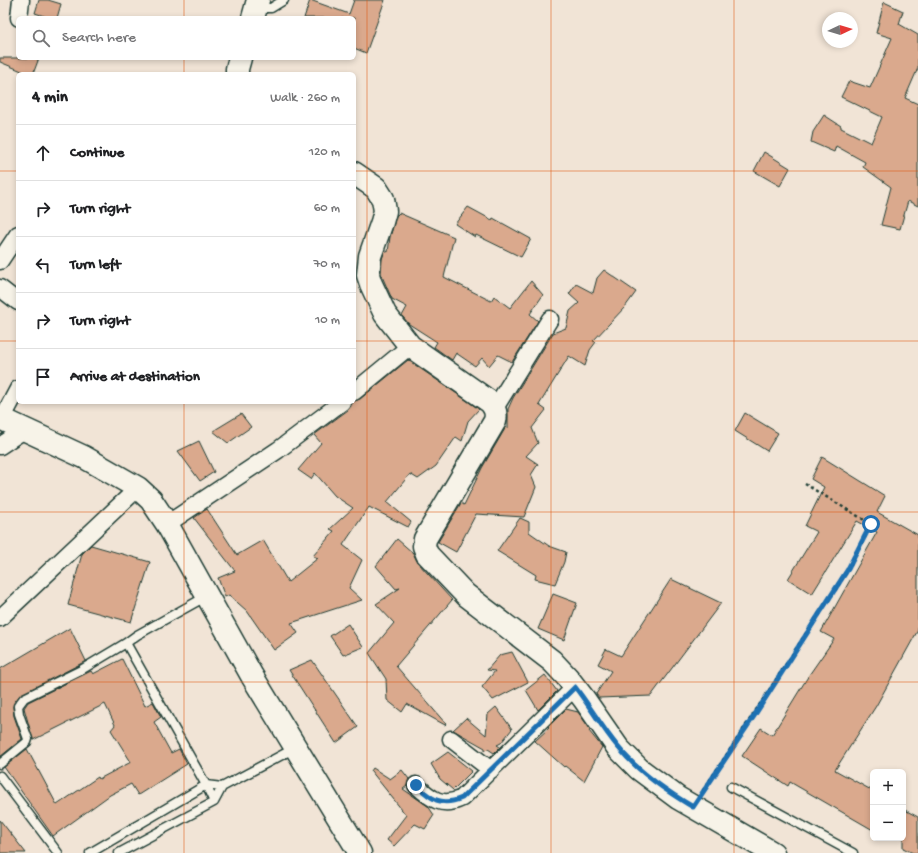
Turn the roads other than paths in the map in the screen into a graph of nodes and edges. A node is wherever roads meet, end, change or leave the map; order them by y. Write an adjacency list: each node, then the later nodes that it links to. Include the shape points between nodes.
1 (21, 0): 4 (street)
2 (284, 0): 3 (lane, via 271,8)
3 (256, 9)
4 (19, 16)
5 (239, 60): 6 (street)
6 (237, 72)
7 (356, 174): 13 (street, via 376,188 383,199 385,211 370,256 368,275 385,314)
8 (16, 237): 9 (street)
9 (0, 261)
10 (0, 288): 11 (street)
11 (16, 300)
12 (550, 319): 17 (street)
13 (410, 346): 14 (street); 17 (street)
14 (356, 390)
15 (16, 393): 18 (street)
16 (339, 404): 22 (street, via 278,450)
17 (495, 408): 26 (street, via 495,421 425,539 424,546 427,554 466,595 552,661)
18 (1, 419): 19 (street)
19 (24, 430): 20 (street); 21 (street, via 84,457)
20 (0, 446)
21 (138, 488): 22 (street, via 151,500); 24 (street)
22 (167, 524): 23 (street)
23 (208, 596): 25 (lane, via 137,634); 28 (street, via 252,676)
24 (0, 618)
25 (126, 643): 29 (lane, via 24,698 18,706 27,742); 32 (lane)
26 (575, 687): 30 (street); 41 (street, via 618,748 634,764 678,798)
27 (451, 739): 30 (street)
28 (296, 748): 34 (lane); 40 (street)
29 (0, 764)
30 (491, 770): 33 (street, via 462,798 451,802 434,799)
31 (0, 776): 37 (lane)
32 (206, 785): 34 (lane); 36 (lane); 38 (lane)
33 (416, 785)
34 (222, 787): 36 (lane)
35 (731, 787): 42 (lane)
36 (214, 802): 39 (lane)
37 (58, 853)
38 (90, 853)
39 (119, 853)
40 (360, 853)
41 (773, 853)
42 (853, 853)

